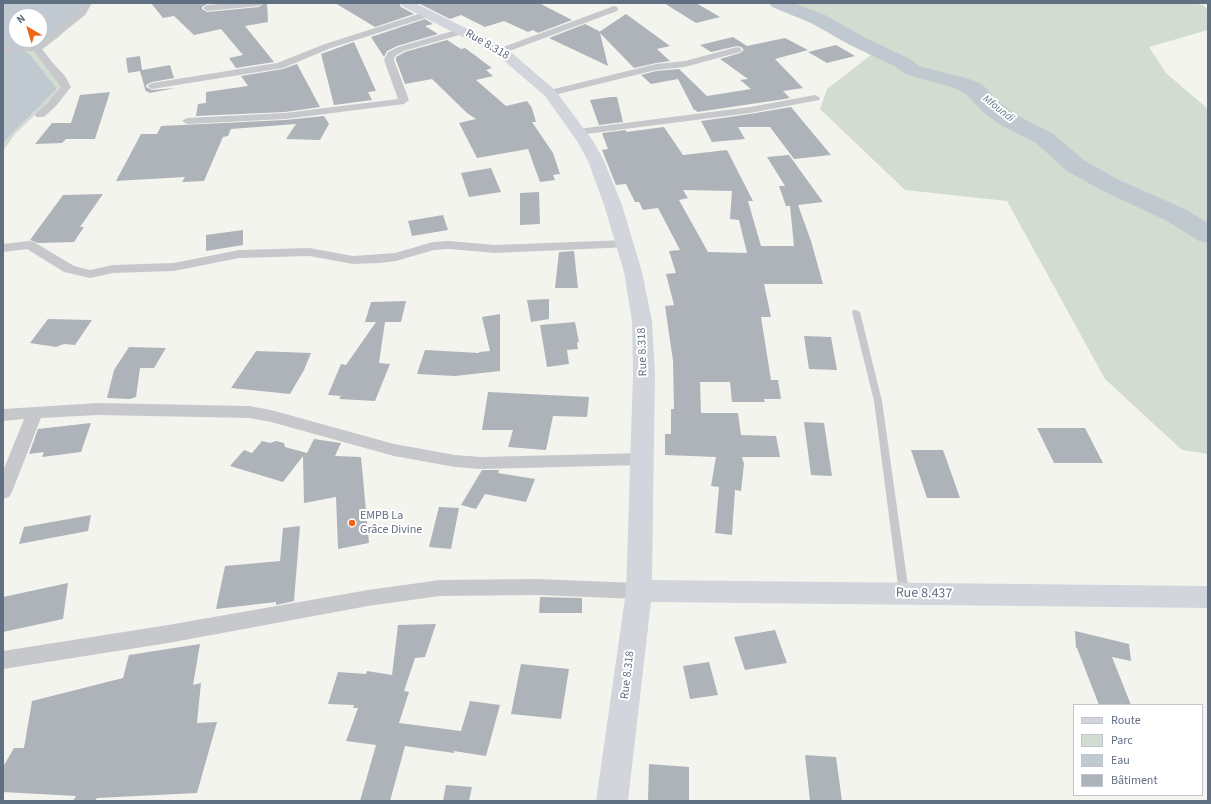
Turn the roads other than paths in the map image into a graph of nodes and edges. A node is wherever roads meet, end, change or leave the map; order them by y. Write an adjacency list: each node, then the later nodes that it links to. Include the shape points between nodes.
1 (88, 3): 8 (street, via 82,13)
2 (259, 3): 4 (street)
3 (406, 3): 6 (main road, Rue 8.318)
4 (207, 8)
5 (614, 9): 11 (street)
6 (428, 14): 7 (main road, Rue 8.318); 13 (street, via 328,46 279,66)
7 (463, 31): 11 (main road, Rue 8.318); 17 (street, via 391,54 389,60 404,100 400,102 285,116)
8 (48, 39)
9 (37, 48): 10 (street); 16 (street, via 66,87)
10 (3, 50)
11 (501, 50): 14 (main road, Rue 8.318)
12 (737, 50): 14 (street, via 685,64 656,67)
13 (152, 86)
14 (550, 92): 18 (main road, Rue 8.318)
15 (815, 98): 18 (street, via 750,110)
16 (40, 114)
17 (186, 121)
18 (578, 132): 19 (main road, Rue 8.318, via 596,160)
19 (625, 244): 20 (street, via 495,249 449,245 433,246 396,257 353,260 309,252 239,254 174,267 113,269 90,274 69,269 30,244); 24 (main road, Rue 8.318, via 642,321)
20 (3, 248)
21 (856, 312): 27 (lane, via 878,401)
22 (35, 413): 23 (street); 24 (street, via 98,409 249,412 394,450 455,461 481,463); 25 (street)
23 (3, 414)
24 (642, 459): 26 (main road, Rue 8.318)
25 (3, 492)
26 (639, 591): 27 (main road, Rue 8.437); 29 (street, via 537,587 440,588); 30 (main road, Rue 8.318)
27 (904, 594): 28 (main road, Rue 8.437)
28 (1208, 597)
29 (3, 660)
30 (612, 801)

